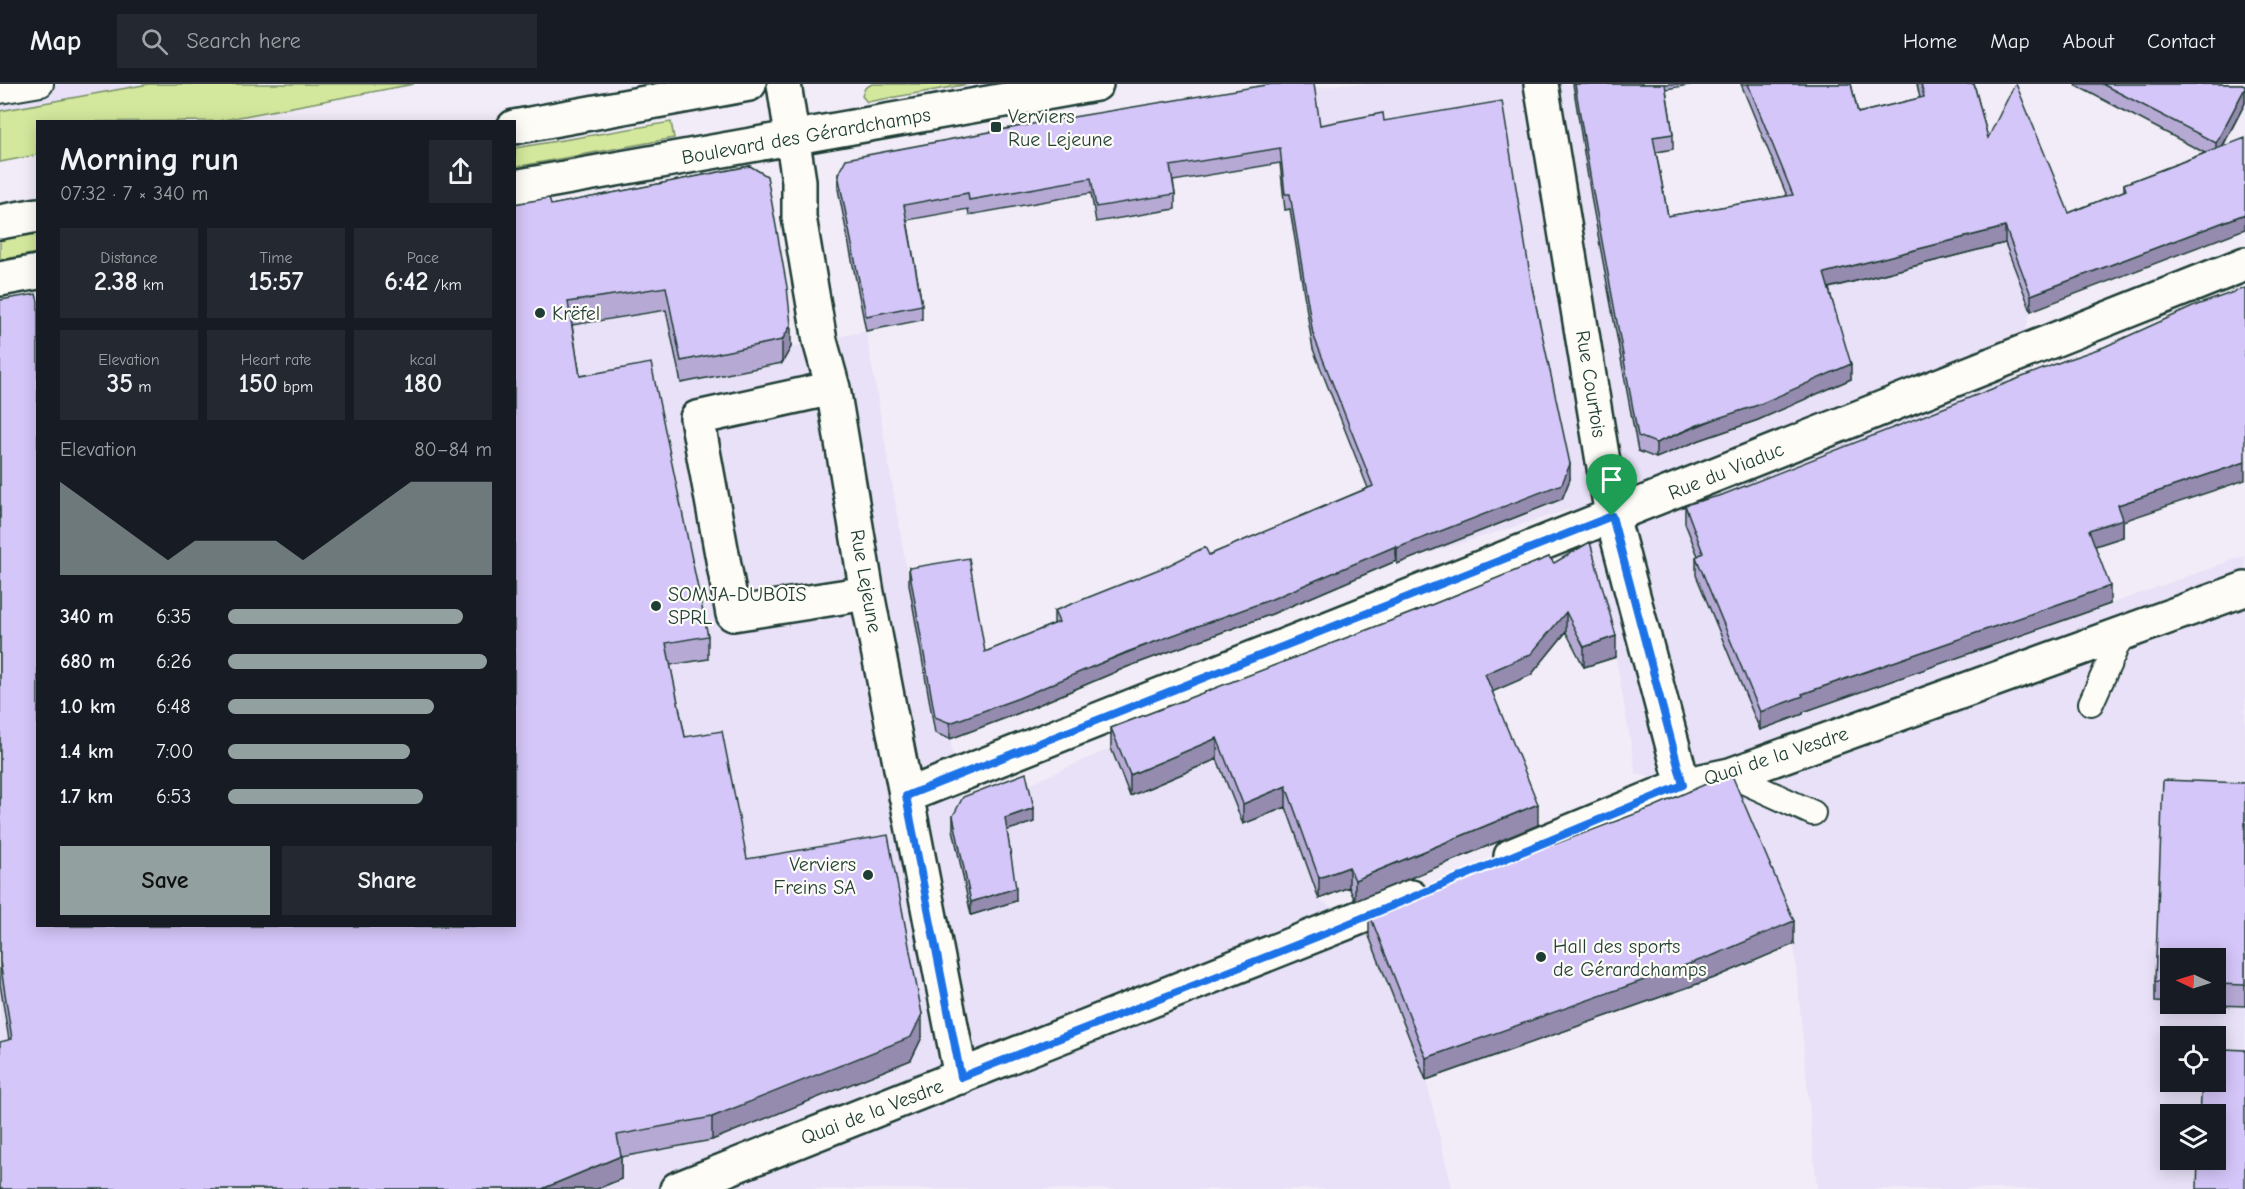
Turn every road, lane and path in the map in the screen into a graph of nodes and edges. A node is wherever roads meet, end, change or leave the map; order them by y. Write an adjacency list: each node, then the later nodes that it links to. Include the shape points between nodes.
1 (41, 84): 6 (lane)
2 (749, 84): 7 (main road)
3 (784, 84): 8 (main road, Rue Lejeune)
4 (1096, 84): 8 (main road, Boulevard des Gérardchamps)
5 (1541, 84): 16 (main road, Rue Courtois)
6 (0, 92)
7 (516, 127)
8 (793, 139): 9 (main road, Boulevard des Gérardchamps); 15 (main road, Rue Lejeune, via 799,218)
9 (516, 187)
10 (36, 215): 11 (main road)
11 (0, 222)
12 (2245, 264): 16 (main road, Rue du Viaduc)
13 (36, 272): 14 (main road)
14 (0, 279)
15 (832, 388): 18 (main road, Rue Lejeune); 18 (main road, via 697,418 733,614)
16 (1612, 516): 22 (main road, Rue Courtois); 23 (main road, Rue du Viaduc)
17 (2245, 589): 19 (main road, Quai de la Vesdre)
18 (867, 593): 23 (main road, Rue Lejeune)
19 (2122, 634): 20 (lane); 21 (main road, Quai de la Vesdre)
20 (2091, 703)
21 (1730, 775): 22 (main road, Quai de la Vesdre); 24 (lane)
22 (1683, 785): 25 (main road, Quai de la Vesdre)
23 (906, 796): 27 (main road, Rue Lejeune)
24 (1813, 813)
25 (1487, 866)
26 (1433, 888): 27 (main road, Quai de la Vesdre)
27 (961, 1077): 28 (main road, Quai de la Vesdre)
28 (677, 1189)

